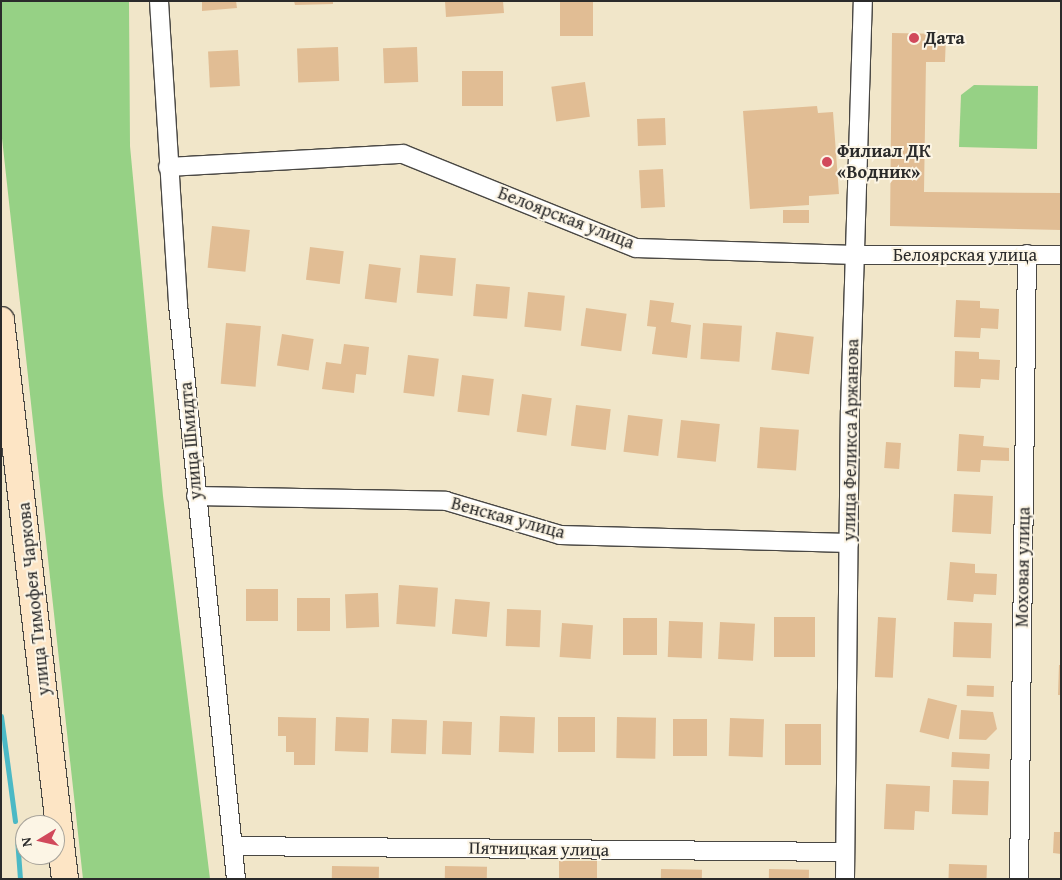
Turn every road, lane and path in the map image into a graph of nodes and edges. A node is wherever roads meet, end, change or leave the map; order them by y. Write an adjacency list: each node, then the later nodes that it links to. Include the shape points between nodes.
1 (159, 1): 3 (street, улица Шмидта)
2 (863, 1): 5 (street, улица Феликса Аржанова)
3 (168, 167): 5 (street, Белоярская улица, via 403,154 636,248); 9 (street, улица Шмидта)
4 (1027, 254): 5 (street, Белоярская улица); 6 (street, Белоярская улица); 16 (street, Моховая улица)
5 (856, 255): 10 (street, улица Феликса Аржанова)
6 (1061, 255)
7 (1, 320): 8 (main road, улица Тимофея Чаркова)
8 (4, 366): 13 (main road, улица Тимофея Чаркова)
9 (196, 496): 10 (street, Венская улица, via 446,501 560,535); 11 (street, улица Шмидта)
10 (849, 542): 12 (street, улица Феликса Аржанова)
11 (233, 846): 12 (street, Пятницкая улица); 14 (street, улица Шмидта)
12 (845, 852): 15 (street, улица Феликса Аржанова)
13 (65, 879)
14 (236, 879)
15 (845, 879)
16 (1019, 879)

